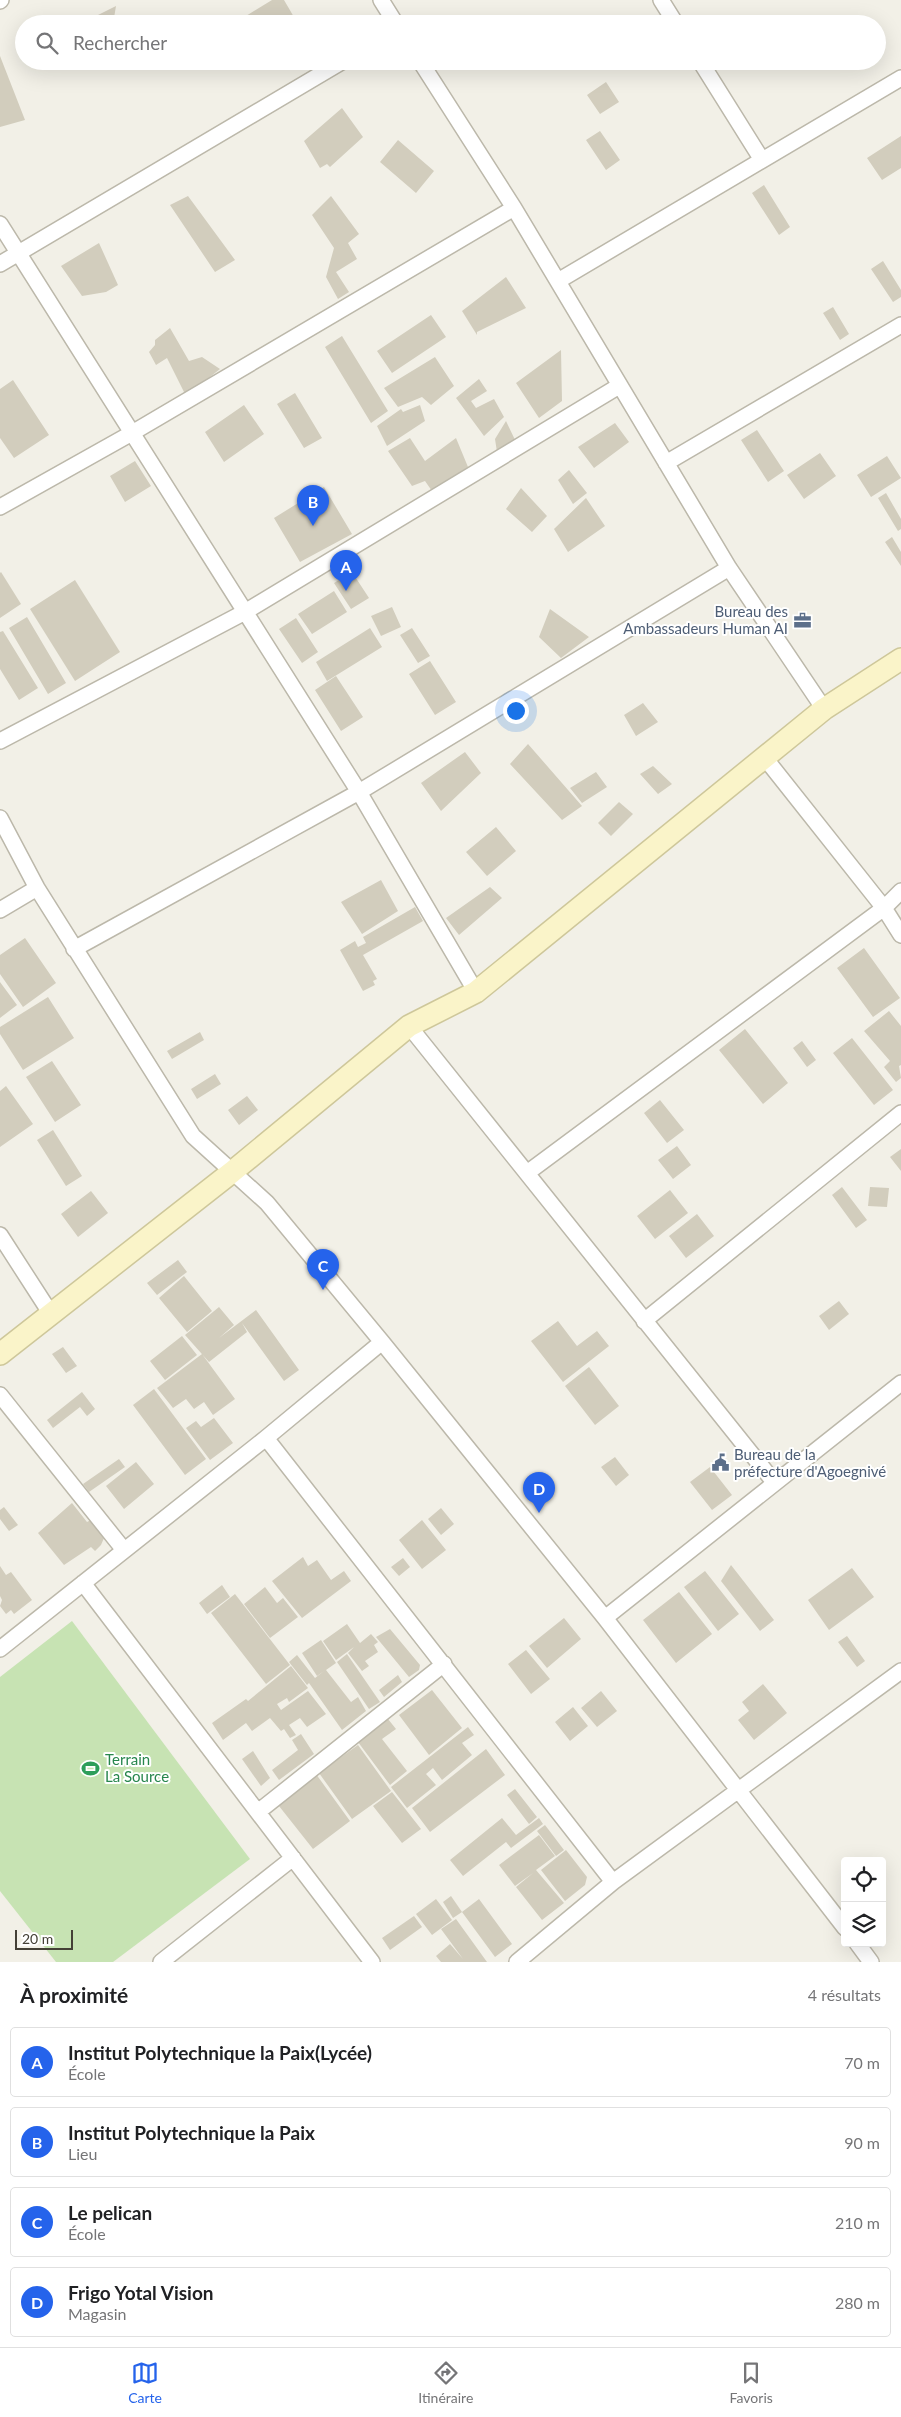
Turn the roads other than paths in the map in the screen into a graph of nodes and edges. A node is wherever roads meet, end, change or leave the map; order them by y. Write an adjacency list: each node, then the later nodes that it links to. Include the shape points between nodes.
1 (381, 0): 3 (street)
2 (661, 0): 4 (street)
3 (390, 15)
4 (670, 15)
5 (328, 70): 12 (street)
6 (426, 70): 10 (street)
7 (706, 70): 9 (street)
8 (901, 78): 9 (street)
9 (762, 160): 14 (street)
10 (514, 208): 14 (street); 17 (street)
11 (0, 224): 12 (street)
12 (19, 253): 13 (street); 17 (street)
13 (0, 264)
14 (558, 281): 16 (street)
15 (901, 326): 18 (street)
16 (619, 386): 18 (street); 21 (street)
17 (132, 433): 19 (street); 21 (street)
18 (666, 463): 20 (street)
19 (0, 507)
20 (729, 568): 23 (street); 26 (street)
21 (245, 612): 24 (street); 26 (street)
22 (901, 659): 23 (street)
23 (824, 709): 25 (street)
24 (0, 742)
25 (765, 758): 30 (street); 34 (street)
26 (359, 792): 33 (street); 34 (street)
27 (0, 818): 28 (street)
28 (37, 888): 31 (street); 33 (street)
29 (901, 891): 30 (street)
30 (884, 908): 32 (street); 38 (street)
31 (0, 910)
32 (901, 935)
33 (74, 949): 37 (street, via 193,1136)
34 (476, 992): 35 (street)
35 (410, 1026): 37 (street); 38 (street)
36 (901, 1113): 41 (street)
37 (232, 1172): 40 (street); 42 (street, via 267,1203)
38 (527, 1173): 41 (street)
39 (0, 1235): 40 (street)
40 (50, 1314): 43 (street)
41 (644, 1320): 47 (street)
42 (382, 1342): 46 (street); 50 (street)
43 (0, 1354)
44 (901, 1383): 47 (street)
45 (0, 1395): 48 (street)
46 (266, 1438): 48 (street); 52 (street)
47 (774, 1482): 50 (street)
48 (124, 1550): 49 (street)
49 (83, 1583): 51 (street); 55 (street)
50 (606, 1618): 54 (street)
51 (0, 1649)
52 (444, 1664): 55 (street); 57 (street)
53 (901, 1671): 54 (street)
54 (739, 1789): 57 (street); 58 (street)
55 (258, 1812): 56 (street)
56 (293, 1858): 60 (street); 61 (street)
57 (613, 1882): 62 (street)
58 (841, 1923)
59 (860, 1947): 63 (street)
60 (162, 1962)
61 (372, 1962)
62 (517, 1962)
63 (871, 1962)

